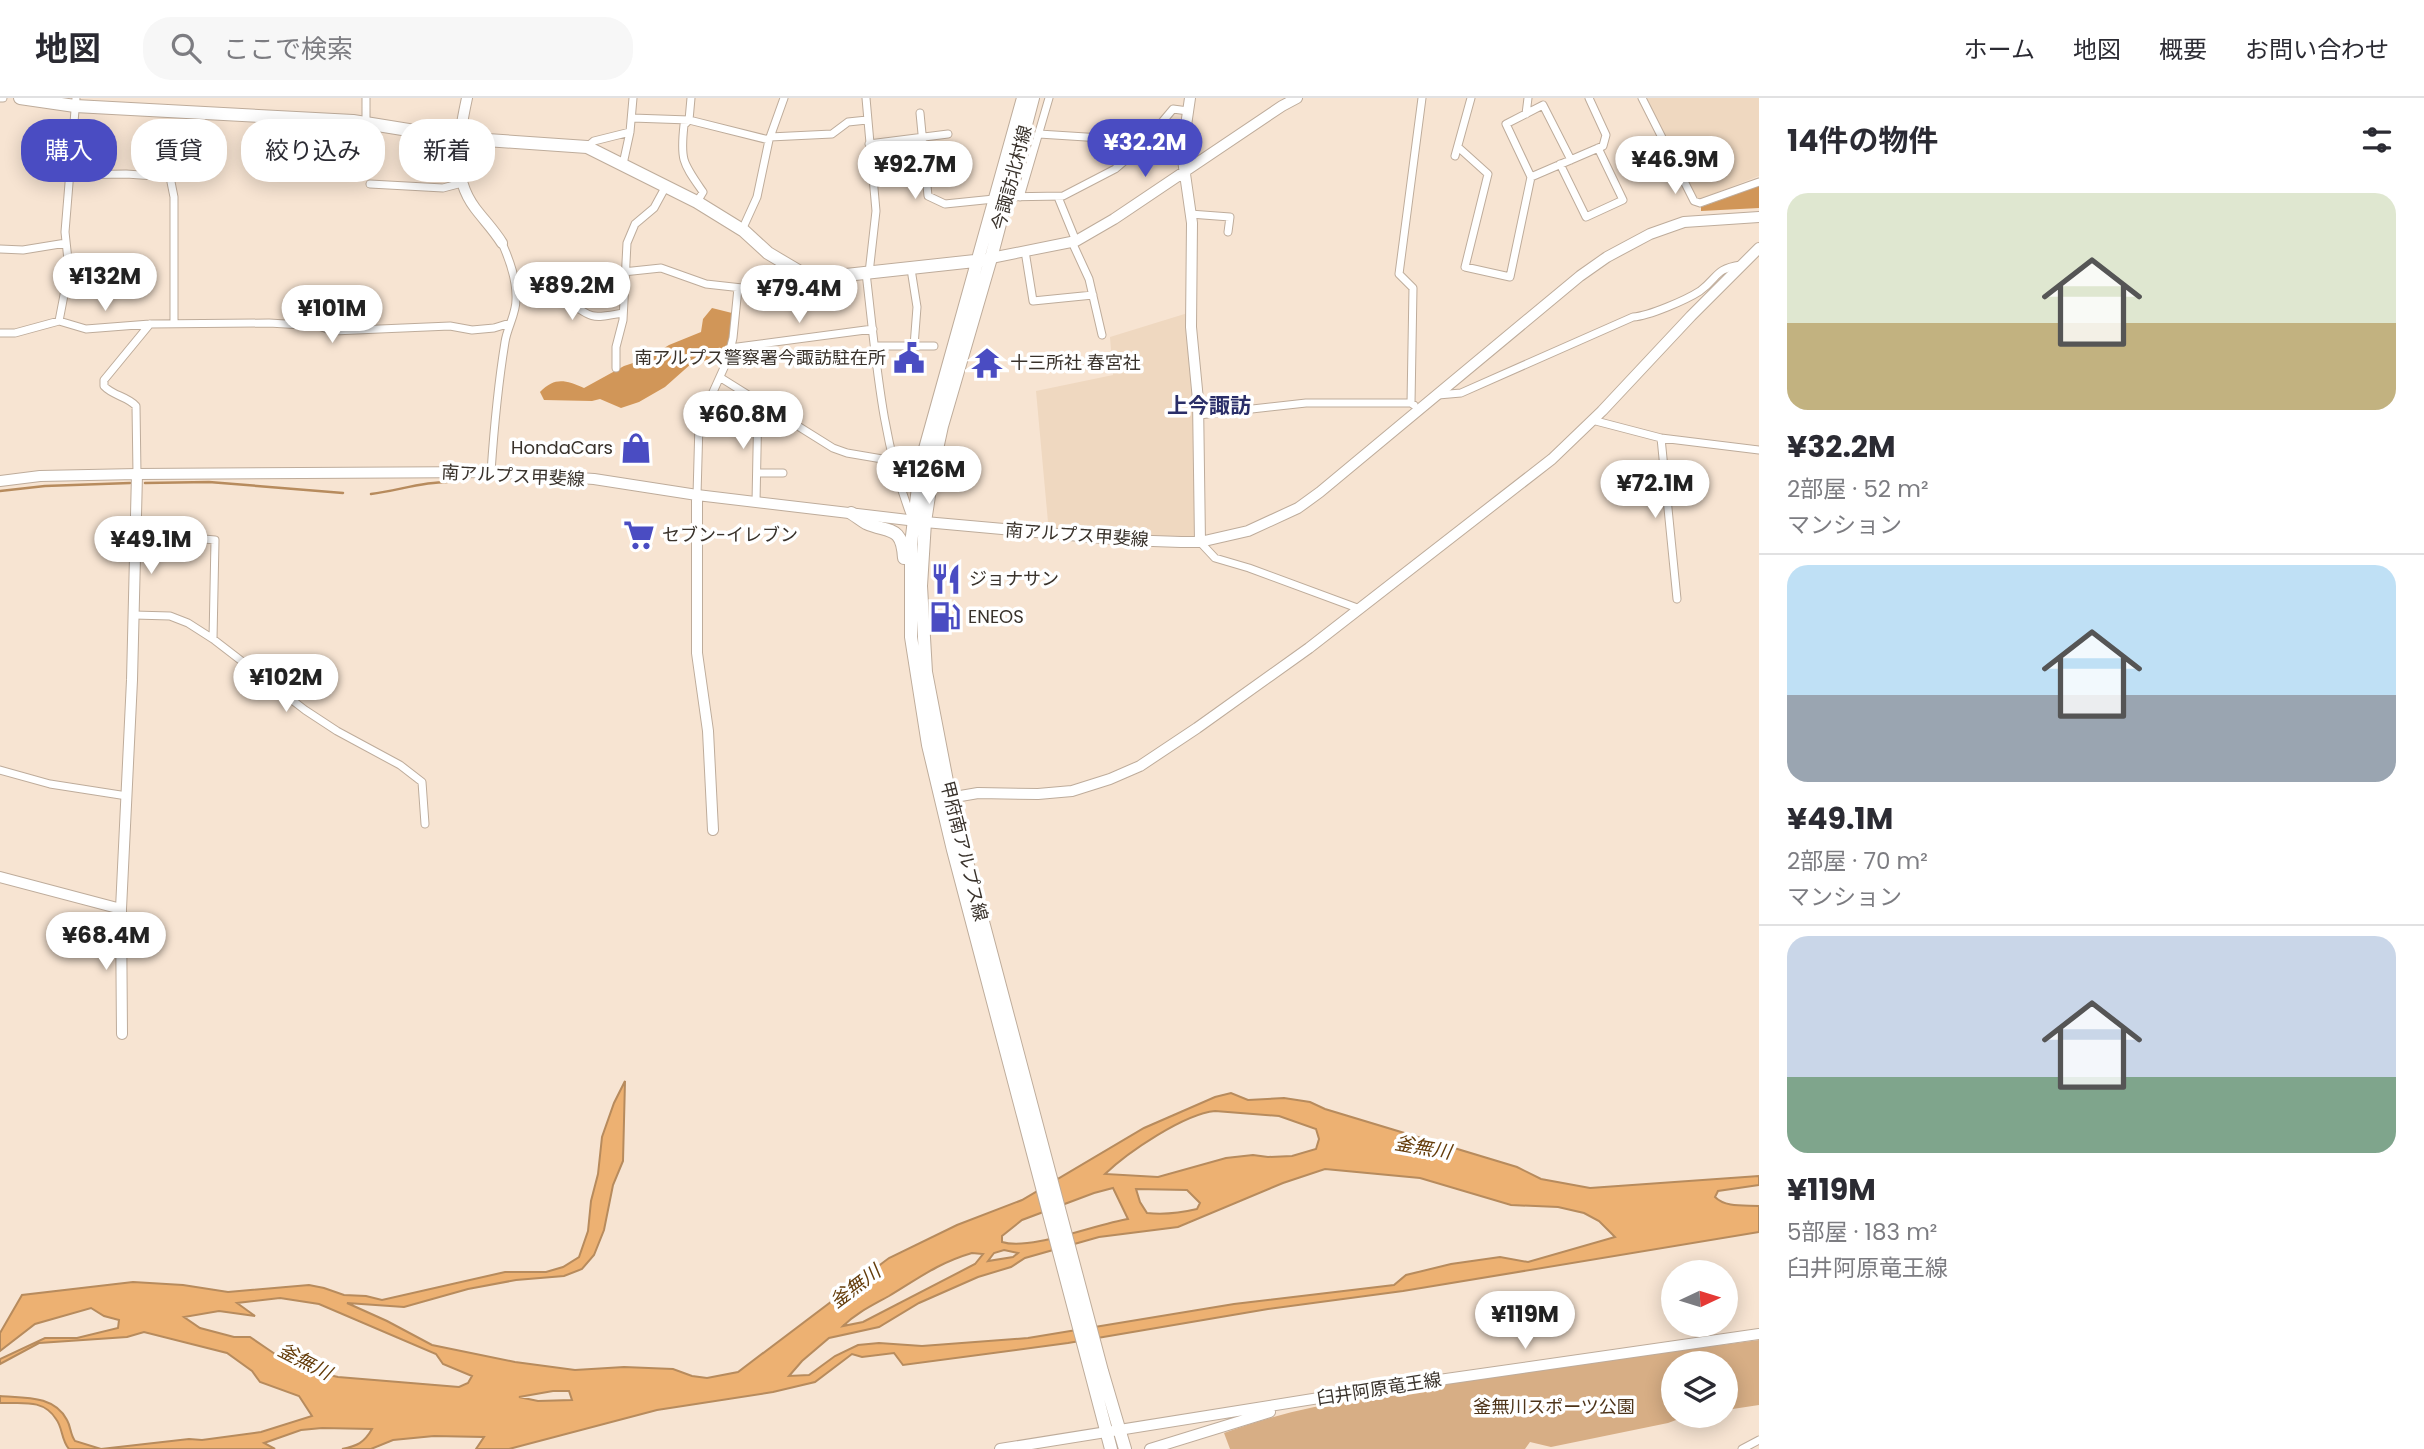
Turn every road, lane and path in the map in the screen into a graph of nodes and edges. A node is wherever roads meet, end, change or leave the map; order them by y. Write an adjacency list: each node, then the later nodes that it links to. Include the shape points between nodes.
1 (20, 98): 18 (main road)
2 (366, 98): 25 (street)
3 (467, 98): 26 (street)
4 (633, 98): 23 (street)
5 (691, 98): 27 (street)
6 (784, 98): 33 (street)
7 (866, 98): 28 (street)
8 (1023, 98): 51 (main road, 今諏訪北村線)
9 (1033, 98): 51 (main road, 今諏訪北村線)
10 (1049, 98): 31 (street)
11 (1190, 98): 20 (street)
12 (1297, 98): 42 (street)
13 (1422, 98): 89 (street, via 1399,274 1413,288)
14 (1471, 98): 44 (street, via 1456,152 1488,174 1465,267 1510,277)
15 (1528, 98): 22 (street)
16 (1589, 98): 38 (street, via 1606,135)
17 (1642, 98): 45 (street, via 1694,201 1700,203)
18 (76, 102): 19 (main road)
19 (157, 104): 24 (main road)
20 (1188, 111): 37 (street, via 1173,110); 42 (street)
21 (919, 113): 32 (street)
22 (1526, 114): 39 (street, via 1543,105); 44 (street, via 1506,124)
23 (632, 117): 27 (street); 29 (street)
24 (322, 119)
25 (366, 119)
26 (462, 119)
27 (689, 120): 33 (street); 52 (street, via 684,125 681,150 703,192)
28 (867, 120): 33 (street, via 848,122 832,134); 35 (street)
29 (630, 132): 36 (street); 40 (street)
30 (948, 134): 32 (street)
31 (1040, 134): 37 (street, via 1117,139); 51 (street)
32 (922, 137): 35 (street); 51 (street, via 928,196 945,204)
33 (770, 138): 55 (street, via 757,197)
34 (495, 141): 36 (main road)
35 (869, 144): 68 (street, via 876,211)
36 (587, 147): 40 (main road)
37 (1141, 147): 50 (street, via 1115,169)
38 (1598, 148): 39 (street); 41 (street, via 1623,200 1586,218)
39 (1571, 160): 41 (street)
40 (623, 164): 49 (main road)
41 (1560, 164): 44 (street)
42 (1184, 171): 53 (street); 57 (street)
43 (117, 174): 77 (street, via 170,177)
44 (1531, 177)
45 (1759, 181)
46 (69, 182): 58 (street)
47 (462, 183): 48 (street, via 443,188); 59 (street)
48 (370, 184)
49 (666, 185): 52 (main road); 67 (street, via 654,208 635,224 627,243)
50 (1058, 197): 51 (street); 57 (street)
51 (1007, 198): 63 (main road, 今諏訪北村線)
52 (697, 202): 55 (main road)
53 (1190, 214): 56 (street, via 1230,217); 90 (street, via 1191,327)
54 (1759, 217): 87 (street, 南アルプス甲斐線, via 1684,222 1633,242 1580,276)
55 (742, 230): 66 (main road)
56 (1228, 232)
57 (1074, 241): 62 (street); 72 (street)
58 (66, 243): 61 (street); 74 (street, via 69,269)
59 (502, 243): 70 (street)
60 (1759, 248): 64 (street)
61 (0, 249)
62 (1025, 251): 63 (street); 72 (street, via 1033,301)
63 (984, 259): 65 (main road); 103 (main road, 甲府南アルプス線)
64 (1742, 265): 87 (street, via 1725,267 1699,291 1644,316 1461,393); 91 (street)
65 (911, 269): 68 (main road); 82 (street, via 917,307)
66 (797, 270): 68 (main road); 71 (street, via 782,284)
67 (626, 271): 69 (street); 71 (street, via 661,268 706,284); 73 (street)
68 (867, 273): 78 (street)
69 (569, 274): 70 (street, via 531,270); 73 (street, via 568,301 587,316)
70 (515, 282): 75 (street, via 516,303)
71 (738, 288): 84 (street)
72 (1093, 295): 80 (street)
73 (623, 313): 85 (street)
74 (59, 321): 76 (street, via 86,329); 79 (street)
75 (509, 323): 77 (street, via 472,330 450,326 333,331 269,323); 95 (street)
76 (150, 324): 77 (street); 98 (street, via 103,380 110,393 136,407)
77 (174, 324)
78 (873, 328): 81 (street); 84 (street)
79 (0, 333)
80 (1102, 335)
81 (875, 346): 82 (street); 94 (street, via 884,423)
82 (914, 346): 83 (street)
83 (934, 346)
84 (730, 348): 86 (street)
85 (616, 368)
86 (721, 378): 88 (street); 100 (street, via 698,422)
87 (1438, 395): 89 (street, 南アルプス甲斐線)
88 (758, 401): 94 (street, via 833,448); 96 (street)
89 (1415, 407): 90 (street, via 1306,403); 105 (street, 南アルプス甲斐線, via 1298,508 1248,531)
90 (1199, 415): 105 (street)
91 (1592, 421): 92 (street); 107 (street, via 1552,459)
92 (1661, 438): 93 (street); 106 (street)
93 (1759, 450)
94 (894, 461): 103 (street)
95 (491, 472): 98 (street, 南アルプス甲斐線); 100 (street, 南アルプス甲斐線, via 594,479)
96 (757, 473): 97 (street); 101 (street)
97 (783, 473)
98 (137, 474): 99 (street, 南アルプス甲斐線); 104 (street)
99 (0, 481)
100 (697, 495): 101 (street, 南アルプス甲斐線); 115 (street, via 697,653 708,731)
101 (756, 502): 102 (street, 南アルプス甲斐線)
102 (851, 513): 103 (street, 南アルプス甲斐線); 109 (main road, via 887,528 901,540)
103 (919, 521): 105 (street, 南アルプス甲斐線, via 1125,540); 109 (main road, 甲府南アルプス線, via 911,544); 113 (main road, 甲府南アルプス線, via 926,672)
104 (137, 536): 108 (street); 110 (street, via 215,540)
105 (1200, 542): 107 (street, via 1215,558)
106 (1677, 599)
107 (1360, 609): 113 (street, via 1140,766 1072,791 978,793)
108 (134, 615): 110 (street, via 170,616); 112 (street)
109 (911, 624): 113 (main road, 甲府南アルプス線, via 918,693)
110 (213, 639): 114 (street, via 304,710 422,782)
111 (0, 770): 112 (street, via 50,784)
112 (127, 796): 117 (street)
113 (945, 799): 121 (main road, 甲府南アルプス線)
114 (425, 824)
115 (713, 830)
116 (0, 877): 117 (street)
117 (121, 909): 118 (street)
118 (122, 1034)
119 (1759, 1334): 120 (street, 臼井阿原竜王線)
120 (1296, 1403): 121 (street, 臼井阿原竜王線); 126 (street)
121 (1111, 1425): 123 (street, 臼井阿原竜王線); 124 (main road, 甲府南アルプス線); 125 (main road, 甲府南アルプス線)
122 (1759, 1440): 127 (street)
123 (1000, 1449)
124 (1111, 1449)
125 (1123, 1449)
126 (1150, 1449)
127 (1742, 1449)

